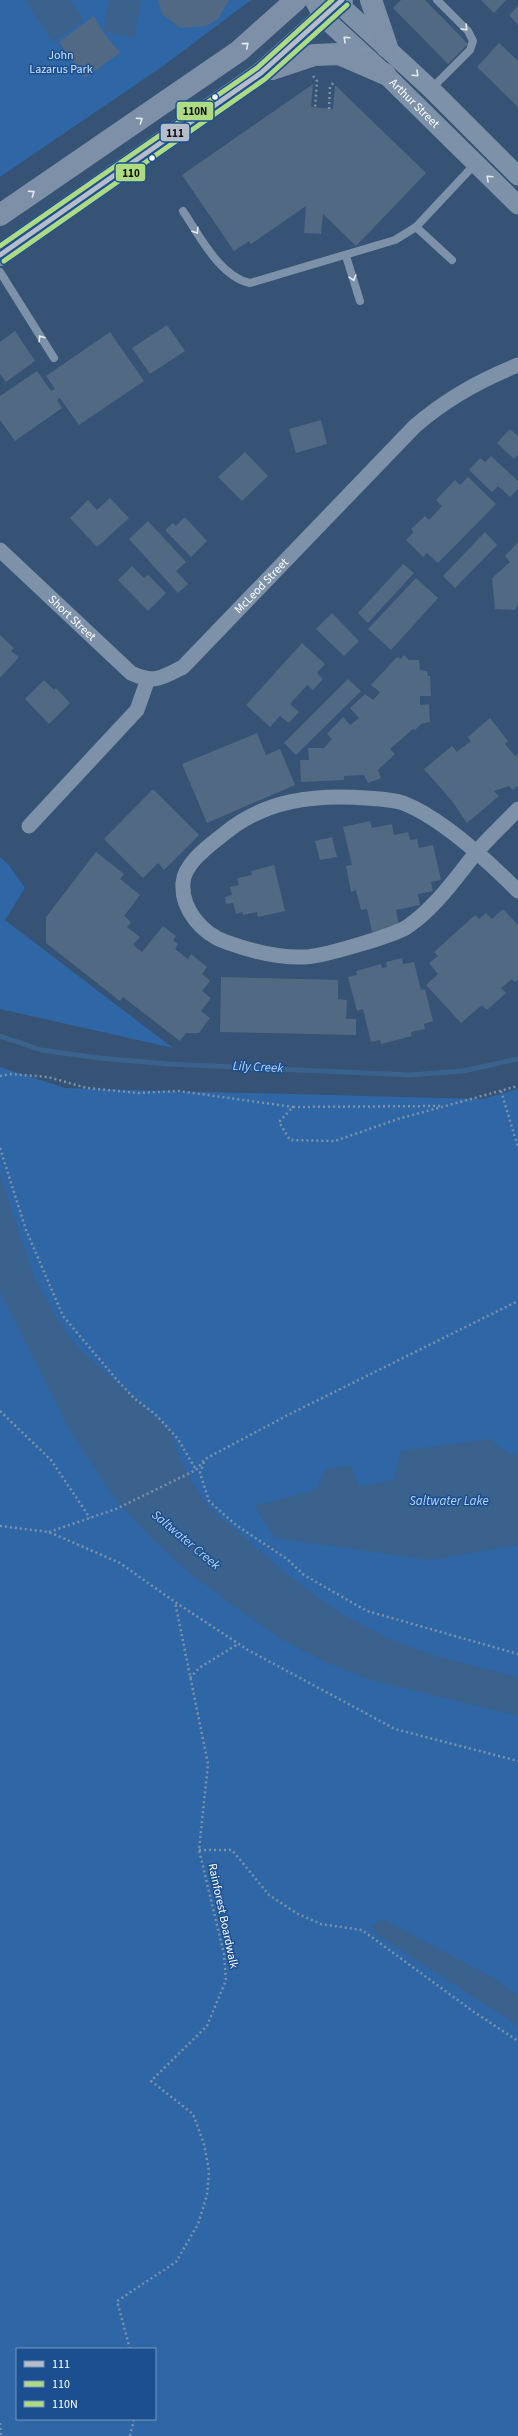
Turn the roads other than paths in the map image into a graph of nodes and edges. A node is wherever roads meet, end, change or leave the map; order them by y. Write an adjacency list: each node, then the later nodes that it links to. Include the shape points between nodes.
1 (296, 0): 13 (highway, one-way to 1, via 239,51)
2 (371, 0): 5 (highway)
3 (437, 0): 8 (lane, one-way to 8, via 468,31 474,41 470,50)
4 (330, 4): 5 (street, Arthur Street); 6 (highway); 7 (street, Arthur Street, one-way to 4)
5 (387, 47): 8 (street, Arthur Street, one-way to 8)
6 (261, 73): 7 (highway, via 314,55 339,54); 15 (highway)
7 (385, 74): 9 (street, Arthur Street)
8 (432, 89): 10 (street, Arthur Street)
9 (475, 164): 11 (street, Arthur Street, one-way to 9); 14 (lane)
10 (518, 176)
11 (518, 205)
12 (184, 211): 16 (lane, one-way to 16, via 214,259 244,282 250,283)
13 (0, 215)
14 (416, 227): 16 (lane, via 395,240); 17 (lane)
15 (0, 256)
16 (346, 256): 19 (lane, one-way to 19)
17 (452, 260)
18 (0, 272): 20 (lane, one-way to 18)
19 (360, 301)
20 (54, 358)
21 (518, 365): 23 (street, McLeod Street, via 464,390 425,417 183,667 159,680)
22 (0, 550): 23 (street, Short Street, via 131,673)
23 (148, 679): 25 (street, via 137,710)
24 (518, 809): 26 (street)
25 (29, 826)
26 (476, 853): 26 (street, via 429,818 403,803 382,799 326,796 296,800 249,816 208,847 190,866 183,882 184,899 194,920 215,939 253,951 305,958 366,942 407,927 449,889); 27 (street)
27 (518, 891)

